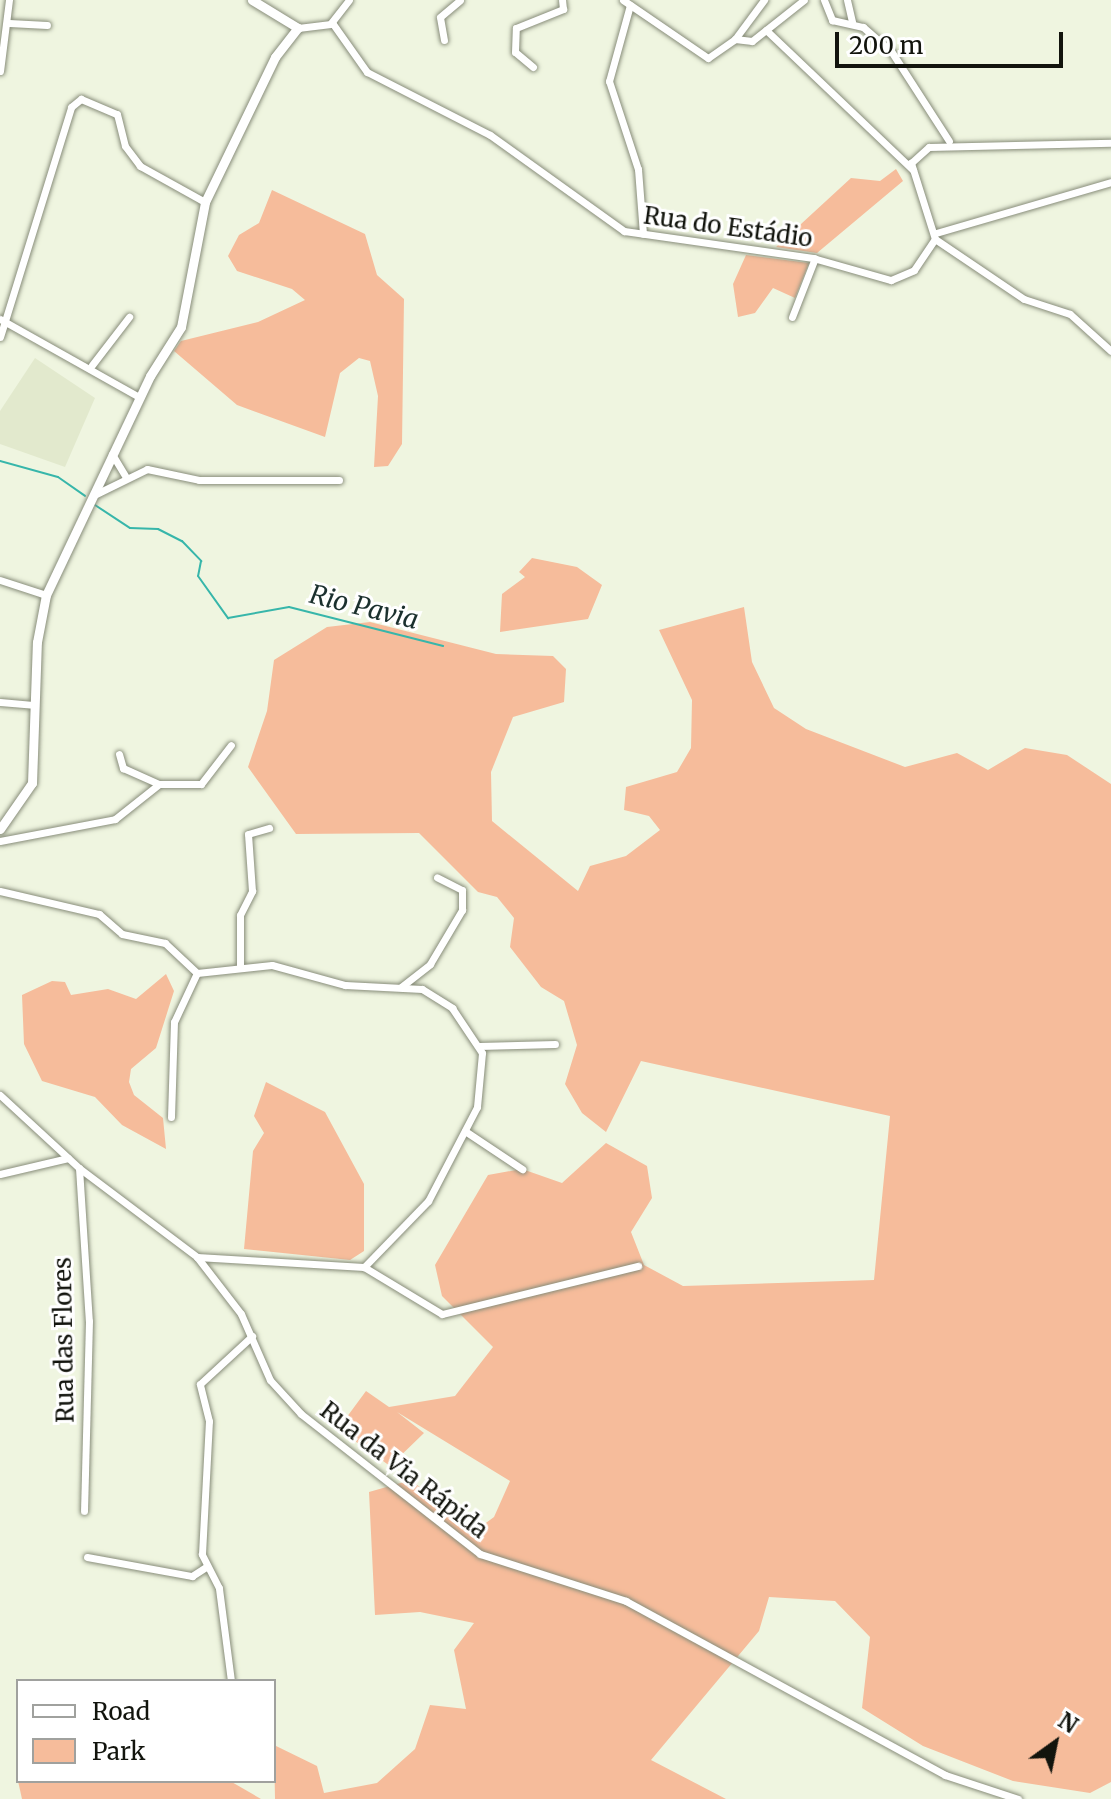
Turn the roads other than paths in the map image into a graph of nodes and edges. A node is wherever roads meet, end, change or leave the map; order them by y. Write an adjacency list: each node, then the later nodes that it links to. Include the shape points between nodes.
1 (9, 0): 13 (street)
2 (252, 0): 16 (street)
3 (349, 0): 14 (street)
4 (460, 0): 19 (street, via 440,17)
5 (562, 0): 20 (street, via 563,9 516,28 515,52)
6 (623, 0): 11 (street)
7 (764, 0): 18 (street)
8 (804, 0): 17 (street)
9 (824, 0): 12 (street, via 832,20)
10 (847, 0): 12 (street)
11 (630, 5): 18 (street, via 682,34 704,57); 27 (street, via 609,81 638,169)
12 (852, 22): 22 (street, via 891,51)
13 (9, 23): 15 (street); 21 (street)
14 (331, 23): 16 (street); 27 (street, Rua do Estádio, via 367,72 490,135 624,231)
15 (47, 25)
16 (298, 28): 26 (street, via 275,57)
17 (766, 30): 18 (street, via 752,41); 24 (street)
18 (735, 39)
19 (444, 40)
20 (533, 67)
21 (0, 71)
22 (949, 141): 23 (street); 24 (street, via 913,158)
23 (1111, 143)
24 (913, 170): 28 (street)
25 (1111, 182): 28 (street)
26 (205, 202): 32 (street, via 140,166 125,146 117,114 81,99 71,107); 36 (street, via 191,303)
27 (643, 234): 29 (street, Rua do Estádio)
28 (936, 236): 29 (street, Rua do Estádio, via 914,270 891,280); 34 (street, via 1024,299 1070,314)
29 (815, 258): 31 (street)
30 (129, 317): 35 (street)
31 (792, 317)
32 (4, 321): 33 (street); 35 (street)
33 (0, 337)
34 (1111, 351)
35 (92, 365): 36 (street)
36 (139, 397): 37 (street)
37 (112, 454): 38 (street); 40 (street)
38 (126, 477): 39 (street, via 147,469 257,484); 40 (street)
39 (339, 480)
40 (92, 496): 42 (street)
41 (0, 580): 42 (street)
42 (46, 595): 44 (street)
43 (0, 702): 44 (street)
44 (33, 705): 49 (street, via 32,783)
45 (231, 745): 47 (street, via 207,781)
46 (119, 754): 47 (street, via 123,768)
47 (159, 784): 50 (street, via 115,819)
48 (269, 828): 53 (street, via 248,834 252,891 240,915)
49 (0, 829)
50 (0, 841)
51 (437, 877): 55 (street, via 462,890 462,910 430,964)
52 (0, 891): 54 (street, via 99,914 122,934 165,943)
53 (240, 965): 54 (street); 55 (street)
54 (197, 973): 59 (street, via 174,1022)
55 (399, 988): 57 (street, via 443,999)
56 (555, 1044): 57 (street)
57 (479, 1046): 60 (street, via 484,1079)
58 (0, 1095): 61 (street, Rua da Via Rápida)
59 (171, 1117)
60 (465, 1131): 63 (street); 67 (street, via 428,1201)
61 (68, 1158): 62 (street, Rua da Via Rápida); 64 (street)
62 (79, 1168): 65 (street, Rua da Via Rápida); 69 (street, Rua das Flores, via 89,1321)
63 (522, 1169)
64 (0, 1174)
65 (197, 1257): 67 (street); 68 (street, Rua da Via Rápida)
66 (638, 1266): 67 (street, via 442,1314)
67 (364, 1267)
68 (252, 1336): 71 (street, via 200,1384 209,1408 200,1519); 73 (street, Rua da Via Rápida, via 270,1380 301,1414 491,1562 626,1601 945,1775)
69 (84, 1511)
70 (87, 1557): 71 (street, via 192,1576)
71 (206, 1567): 72 (street, via 219,1588)
72 (231, 1679)
73 (1018, 1799)

